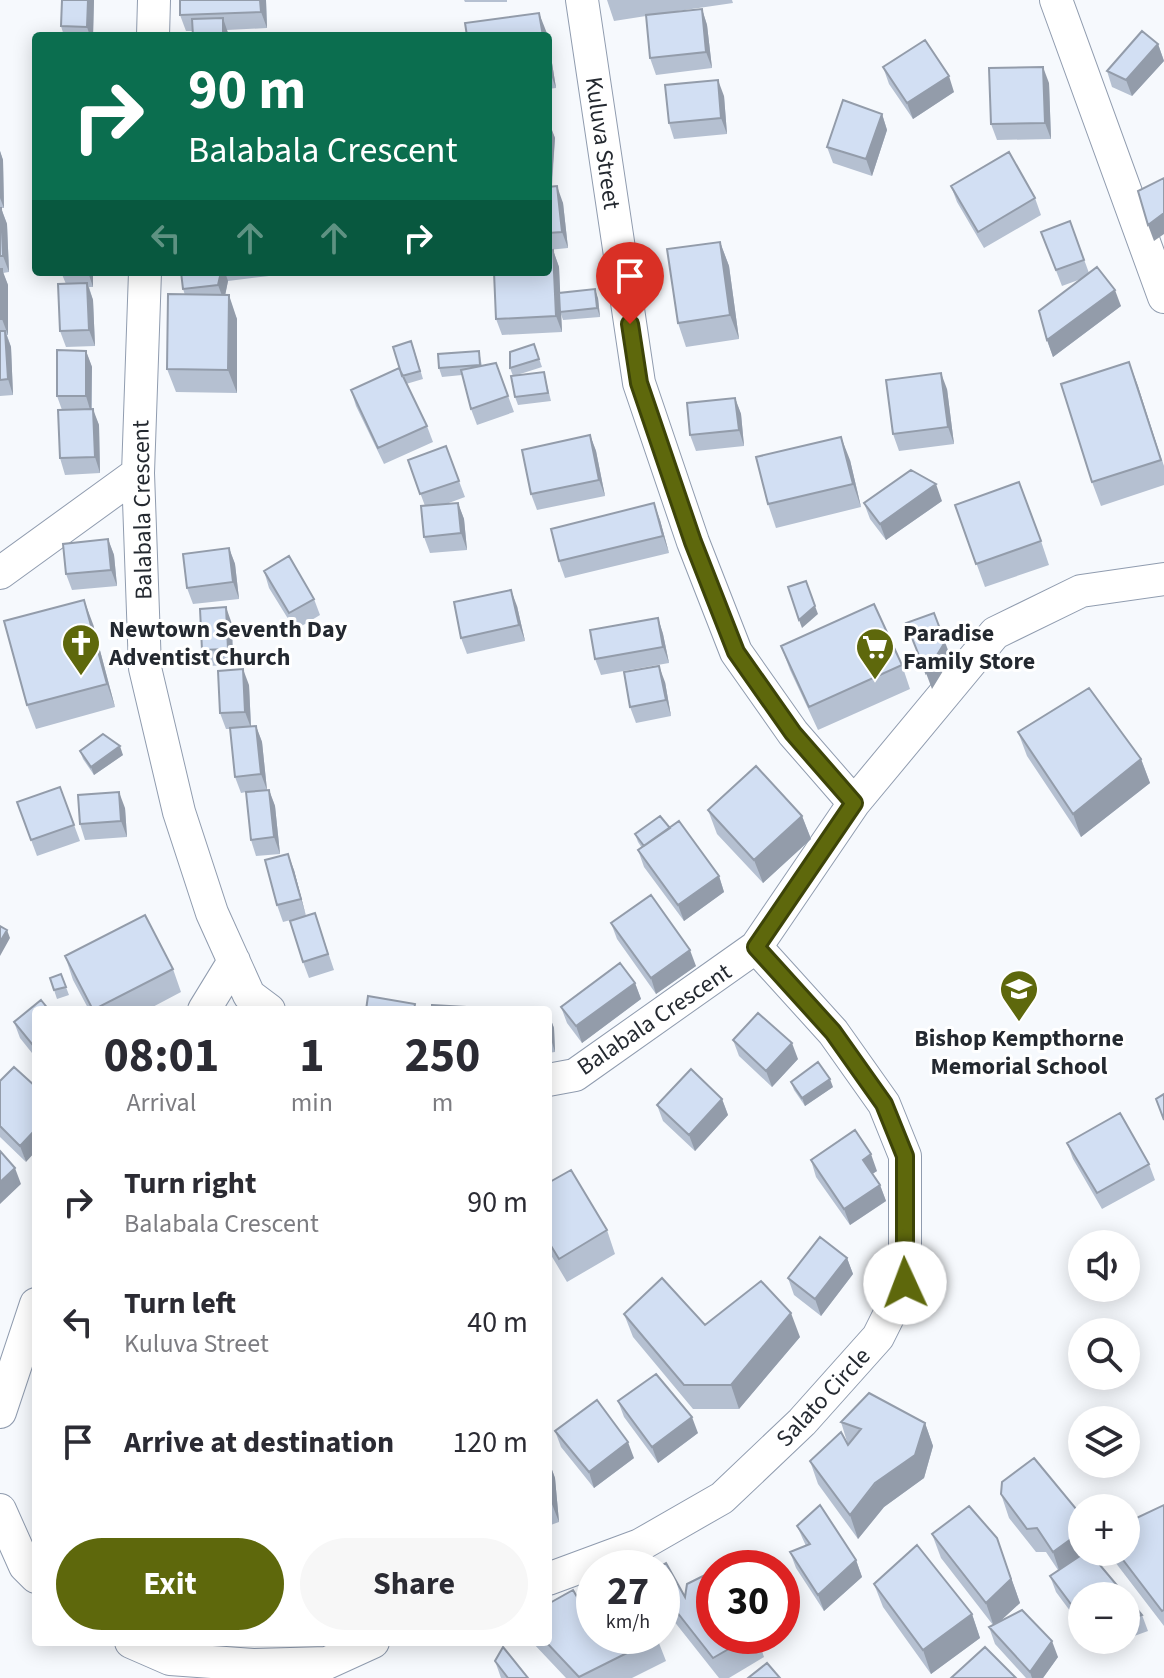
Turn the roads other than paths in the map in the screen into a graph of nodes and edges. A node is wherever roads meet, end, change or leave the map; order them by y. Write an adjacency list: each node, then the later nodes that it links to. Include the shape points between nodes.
1 (154, 0): 4 (street)
2 (582, 0): 10 (street, Kuluva Street, via 644,397 693,542 736,652 793,733)
3 (1056, 0): 6 (street)
4 (153, 32)
5 (145, 276): 7 (street, Balabala Crescent)
6 (1164, 297)
7 (138, 473): 8 (street); 12 (street, Balabala Crescent, via 145,668 179,812 212,913)
8 (0, 573)
9 (1164, 579): 10 (street, Balabala Crescent, via 1081,591 995,633)
10 (854, 803): 11 (street, Balabala Crescent)
11 (756, 947): 15 (street, Balabala Crescent, via 575,1075); 20 (street, Salato Circle, via 833,1032 884,1104 905,1156 905,1283 878,1337 802,1422 722,1498 640,1545)
12 (234, 961): 13 (street); 14 (street, Balabala Crescent, via 249,995)
13 (206, 1006)
14 (264, 1006)
15 (552, 1079)
16 (32, 1316): 17 (street)
17 (0, 1412)
18 (0, 1510): 19 (street)
19 (32, 1573)
20 (552, 1578)
21 (140, 1646): 22 (street, via 170,1659 253,1665 327,1663)
22 (364, 1646)

